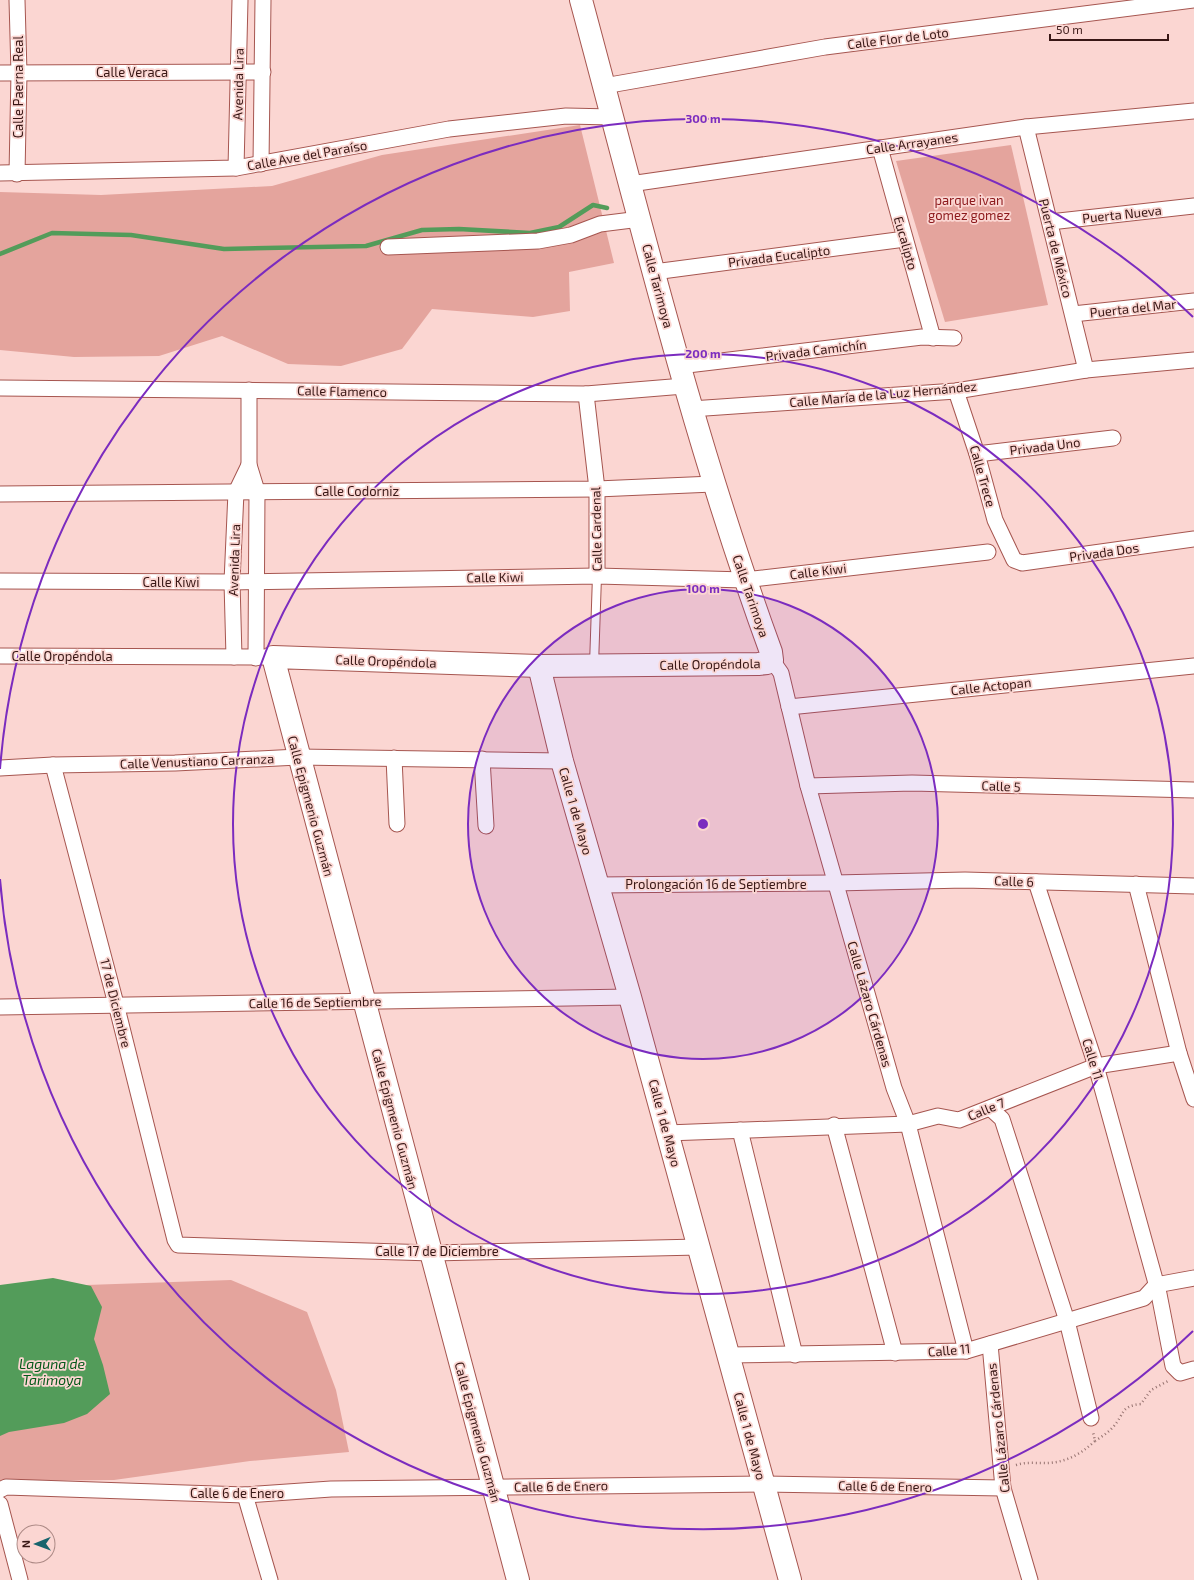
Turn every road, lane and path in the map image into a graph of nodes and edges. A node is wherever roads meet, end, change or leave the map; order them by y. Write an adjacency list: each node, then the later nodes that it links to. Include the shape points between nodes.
1 (17, 0): 10 (street, Calle Paerna Real)
2 (240, 0): 7 (street, Avenida Lira)
3 (263, 0): 8 (street, Avenida Lira)
4 (581, 0): 11 (street, Calle Tarimoya)
5 (1194, 0): 6 (street, Calle Flor de Loto)
6 (1097, 6): 11 (street, Calle Flor de Loto, via 825,47)
7 (239, 72): 8 (street, Calle Veraca); 10 (street, Calle Veraca); 17 (street, Avenida Lira)
8 (263, 72): 16 (street, Avenida Lira)
9 (0, 73): 10 (street, Calle Veraca)
10 (19, 73): 19 (street, Calle Paerna Real)
11 (604, 86): 13 (street, Calle Tarimoya)
12 (1194, 111): 14 (street, Calle Arrayanes)
13 (613, 117): 16 (street, Calle Ave del Paraíso, via 566,116 448,129); 20 (street, Calle Tarimoya)
14 (1026, 127): 15 (street, Calle Arrayanes); 23 (street, Puerta de México)
15 (880, 148): 20 (street, Calle Arrayanes); 24 (street, Eucalipto)
16 (261, 164): 17 (street, Calle Ave del Paraíso)
17 (236, 168): 19 (street, Calle Ave del Paraíso)
18 (0, 173): 19 (street, Calle Ave del Paraíso)
19 (17, 174)
20 (630, 184): 22 (street, Calle Tarimoya)
21 (1194, 206): 23 (street, Puerta Nueva)
22 (640, 219): 25 (street, via 600,224 571,235 538,241); 26 (street, Calle Tarimoya)
23 (1050, 222): 28 (street, Puerta de México)
24 (905, 240): 26 (street, Privada Eucalipto); 29 (street, Eucalipto)
25 (388, 248)
26 (654, 272): 33 (street, Calle Tarimoya)
27 (1194, 301): 28 (street, Puerta del Mar)
28 (1073, 314): 32 (street, Puerta de México)
29 (933, 338): 30 (street, Privada Camichín); 33 (street, Privada Camichín, via 922,337)
30 (954, 338)
31 (1194, 360): 32 (street, Calle María de la Luz Hernández)
32 (1086, 370): 36 (street, Calle María de la Luz Hernández)
33 (682, 376): 37 (street, Calle Flamenco); 38 (street, Calle Tarimoya)
34 (0, 388): 35 (street, Calle Flamenco)
35 (249, 390): 37 (street, Calle Flamenco); 41 (street, Avenida Lira)
36 (956, 391): 38 (street, Calle María de la Luz Hernández); 40 (street, Calle Trece)
37 (586, 394): 43 (street, Calle Cardenal)
38 (691, 409): 42 (street, Calle Tarimoya)
39 (1113, 438): 40 (street, Privada Uno)
40 (978, 454): 49 (street, Calle Trece, via 995,520)
41 (249, 465): 44 (street, Avenida Lira); 45 (street, Avenida Lira)
42 (713, 484): 43 (street, Calle Codorniz); 51 (street, Calle Tarimoya)
43 (597, 490): 44 (street, Calle Codorniz); 50 (street, Calle Cardenal)
44 (258, 491): 45 (street, Calle Codorniz); 53 (street, Avenida Lira)
45 (236, 492): 46 (street, Calle Codorniz); 54 (street, Avenida Lira)
46 (0, 494)
47 (1194, 539): 49 (street, Privada Dos, via 1022,563)
48 (988, 552): 51 (street, Calle Kiwi)
49 (1014, 560)
50 (597, 576): 51 (street, Calle Kiwi); 53 (street, Calle Kiwi); 59 (lane, Calle Cardenal)
51 (745, 580): 58 (street, Calle Tarimoya, via 771,652)
52 (0, 581): 54 (street, Calle Kiwi)
53 (258, 581): 54 (street, Calle Kiwi); 57 (street, Avenida Lira)
54 (232, 582): 56 (street, Avenida Lira)
55 (0, 656): 56 (street, Calle Oropéndola)
56 (234, 657): 57 (street, Calle Oropéndola)
57 (264, 658): 60 (street, Calle Oropéndola); 63 (street, Calle Epigmenio Guzmán)
58 (771, 661): 59 (street, Calle Oropéndola, via 758,664); 62 (street, Calle Lázaro Cárdenas, via 781,674)
59 (594, 665): 60 (street, Calle Oropéndola)
60 (539, 666): 66 (street, Calle 1 de Mayo)
61 (1194, 666): 62 (street, Calle Actopan)
62 (789, 706): 69 (street, Calle Lázaro Cárdenas)
63 (298, 757): 64 (street, Calle Venustiano Carranza); 67 (street, Calle Venustiano Carranza); 79 (street, Calle Epigmenio Guzmán)
64 (394, 758): 65 (street, Calle Venustiano Carranza); 71 (street)
65 (482, 759): 66 (street, Calle Venustiano Carranza); 72 (street)
66 (562, 761): 76 (street, Calle 1 de Mayo)
67 (53, 765): 68 (street, Calle Venustiano Carranza); 80 (street, 17 de Diciembre)
68 (0, 768)
69 (808, 786): 70 (street, Calle 5, via 912,783); 74 (street, Calle Lázaro Cárdenas)
70 (1194, 790)
71 (397, 824)
72 (486, 826)
73 (1036, 882): 74 (street, Calle 6, via 965,880); 75 (street, Calle 6); 83 (street, Calle 11)
74 (835, 883): 76 (street, Prolongación 16 de Septiembre); 84 (street, Calle Lázaro Cárdenas)
75 (1136, 884): 77 (street, Calle 6); 82 (street)
76 (597, 885): 78 (street, Calle 1 de Mayo)
77 (1194, 886)
78 (630, 997): 79 (street, Calle 16 de Septiembre); 91 (street, Calle 1 de Mayo)
79 (364, 1002): 80 (street, Calle 16 de Septiembre); 94 (street, Calle Epigmenio Guzmán)
80 (116, 1004): 81 (street, Calle 16 de Septiembre); 92 (street, 17 de Diciembre)
81 (0, 1007)
82 (1179, 1053): 83 (street, Calle 7); 85 (street)
83 (1096, 1066): 86 (street, Calle 7); 96 (street, Calle 11)
84 (894, 1088): 87 (street, via 918,1111); 88 (street, Calle Lázaro Cárdenas)
85 (1194, 1100)
86 (990, 1108): 87 (street, Calle 7, via 959,1120); 99 (street, via 1002,1119)
87 (938, 1116): 88 (street, Calle 7)
88 (908, 1124): 89 (street, Calle 7); 101 (street, Calle Lázaro Cárdenas)
89 (834, 1126): 90 (street, Calle 7); 102 (street)
90 (740, 1130): 91 (street, Calle 7); 104 (street)
91 (667, 1133): 93 (street, Calle 1 de Mayo)
92 (176, 1243): 94 (street, Calle 17 de Diciembre, via 181,1246)
93 (699, 1247): 94 (street, Calle 17 de Diciembre); 103 (street, Calle 1 de Mayo)
94 (432, 1253): 110 (street, Calle Epigmenio Guzmán)
95 (1194, 1278): 96 (street)
96 (1156, 1285): 97 (street); 98 (street, Calle 11)
97 (1144, 1298): 98 (street); 99 (street, Calle 11)
98 (1160, 1302): 105 (street, Calle 11, via 1173,1366)
99 (1067, 1320): 100 (street, Calle 11); 106 (street)
100 (990, 1344): 101 (street, Calle 11); 108 (street, Calle Lázaro Cárdenas)
101 (966, 1351): 102 (street, Calle 11)
102 (895, 1354): 104 (street, Calle 11)
103 (728, 1355): 104 (street, Calle 11); 109 (street, Calle 1 de Mayo)
104 (795, 1355)
105 (1187, 1371): 107 (path, via 1151,1390 1141,1404 1130,1405 1121,1412 1112,1428)
106 (1091, 1418): 107 (path)
107 (1095, 1441): 108 (path, via 1065,1461 1051,1464 1022,1463 1008,1467)
108 (1002, 1481): 109 (street, Calle 6 de Enero); 118 (street, Calle Lázaro Cárdenas)
109 (764, 1484): 110 (street, Calle 6 de Enero); 117 (street, Calle 1 de Mayo)
110 (492, 1487): 112 (street, Calle 6 de Enero, via 331,1490); 116 (street, Calle Epigmenio Guzmán)
111 (0, 1490): 112 (street, Calle 6 de Enero, via 6,1487)
112 (245, 1495): 115 (street)
113 (0, 1504): 114 (street)
114 (20, 1580)
115 (270, 1580)
116 (518, 1580)
117 (790, 1580)
118 (1030, 1580)

